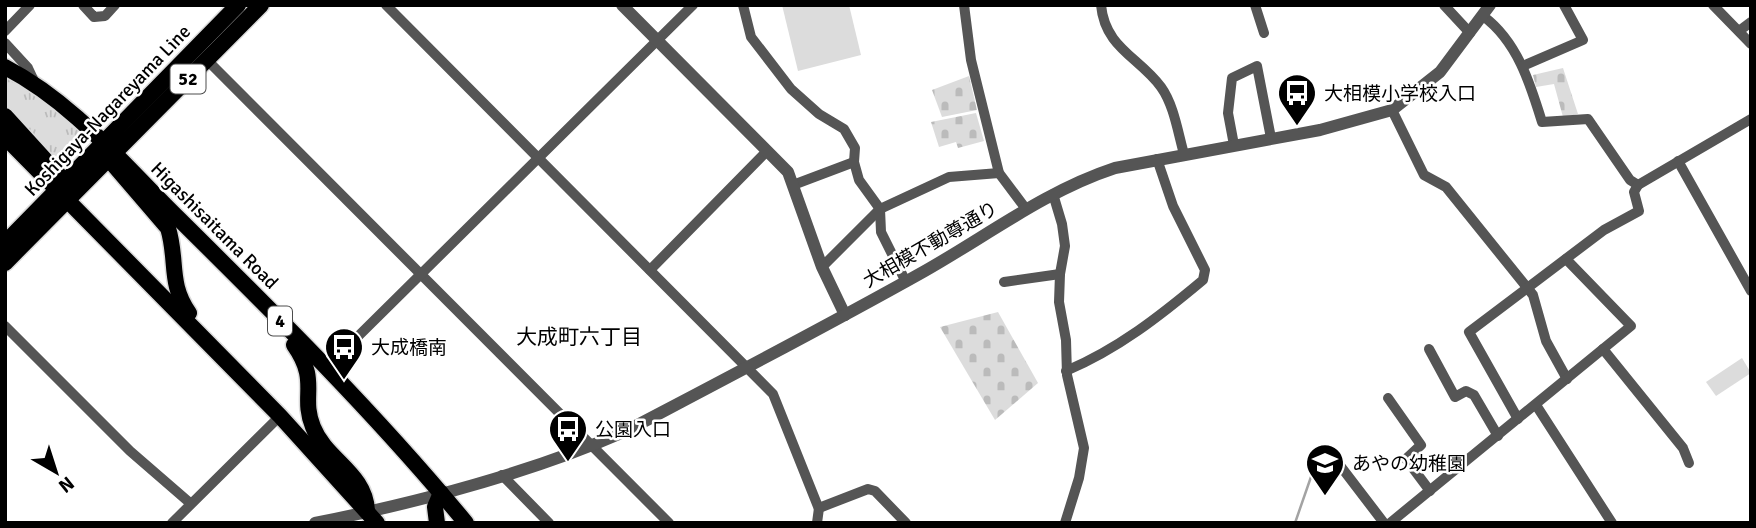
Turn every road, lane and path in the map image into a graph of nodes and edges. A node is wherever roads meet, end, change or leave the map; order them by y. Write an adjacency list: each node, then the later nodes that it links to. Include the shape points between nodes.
1 (30, 5): 18 (street)
2 (83, 5): 3 (street, via 94,17 105,16)
3 (115, 5)
4 (239, 5): 35 (main road, Koshigaya-Nagareyama Line / 52)
5 (261, 5): 25 (main road, Koshigaya-Nagareyama Line / 52)
6 (386, 5): 38 (street)
7 (622, 5): 22 (street)
8 (693, 5): 22 (street)
9 (743, 5): 41 (street, via 751,37 791,89 844,129 855,148)
10 (964, 5): 42 (street, via 971,60)
11 (1101, 5): 37 (street, via 1115,45 1168,98)
12 (1255, 5): 20 (street)
13 (1444, 5): 21 (street)
14 (1564, 5): 26 (street, via 1583,40)
15 (1713, 5): 19 (street)
16 (1486, 11): 21 (street, 大相模不動尊通り); 26 (street)
17 (1751, 22): 19 (street)
18 (5, 31)
19 (1739, 31): 24 (street)
20 (1264, 33)
21 (1471, 33): 29 (street, 大相模不動尊通り, via 1440,72)
22 (657, 41): 36 (street); 38 (street)
23 (5, 43): 28 (street)
24 (1751, 44)
25 (207, 60): 35 (main road, Koshigaya-Nagareyama Line / 52); 54 (street)
26 (1523, 66): 43 (street, via 1542,122 1588,119 1630,180)
27 (5, 68): 28 (main road, Higashisaitama Road / 4)
28 (35, 83): 35 (main road, Higashisaitama Road / 4)
29 (1392, 110): 33 (street, 大相模不動尊通り); 58 (street, via 1424,175 1446,187)
30 (5, 116): 45 (main road, 4)
31 (1751, 119): 40 (street)
32 (5, 137): 45 (main road, 4)
33 (1271, 138): 34 (street, 大相模不動尊通り); 34 (street, via 1257,66 1232,78 1228,113)
34 (1234, 145): 37 (street, 大相模不動尊通り)
35 (109, 150): 45 (main road, Koshigaya-Nagareyama Line / 52); 60 (main road, Higashisaitama Road / 4); 63 (main road, 4, via 168,228 175,288)
36 (767, 151): 44 (street, via 788,172); 53 (street)
37 (1184, 154): 39 (street, 大相模不動尊通り)
38 (539, 158): 53 (street); 54 (street)
39 (1157, 159): 46 (street, 大相模不動尊通り, via 1102,172); 68 (street, via 1173,206 1205,270 1203,280 1133,335)
40 (1678, 161): 43 (street); 59 (street)
41 (854, 162): 44 (street); 47 (street, via 859,180)
42 (999, 173): 47 (street, via 949,177); 48 (street)
43 (1639, 184): 50 (street, via 1634,192 1639,211)
44 (793, 185): 52 (street)
45 (64, 191): 49 (main road, Koshigaya-Nagareyama Line / 52); 51 (main road, Koshigaya-Nagareyama Line / 52); 63 (main road, 4)
46 (1053, 194): 48 (street, 大相模不動尊通り); 55 (street, via 1065,246)
47 (880, 209): 52 (street); 56 (street, via 881,232)
48 (1026, 209): 56 (street, 大相模不動尊通り)
49 (5, 243)
50 (1566, 259): 58 (street); 65 (street, via 1631,326)
51 (5, 263)
52 (822, 267): 61 (street)
53 (650, 270): 67 (street)
54 (422, 274): 66 (street); 75 (street)
55 (1060, 274): 57 (street); 68 (street)
56 (906, 282): 61 (street, 大相模不動尊通り)
57 (1004, 282)
58 (1528, 289): 69 (street, via 1546,341); 73 (street, via 1469,332)
59 (1751, 291)
60 (273, 314): 66 (main road, Higashisaitama Road / 4); 83 (main road, 4, via 309,370 313,426 363,488)
61 (845, 315): 67 (street, 大相模不動尊通り)
62 (5, 326): 81 (street, via 130,451)
63 (206, 339): 72 (main road, 4)
64 (1429, 349): 74 (street, via 1455,397 1466,391 1474,395)
65 (1603, 349): 69 (street); 77 (street, via 1683,448)
66 (326, 368): 80 (main road, Higashisaitama Road / 4)
67 (746, 368): 75 (street, 大相模不動尊通り); 82 (street, via 773,394)
68 (1066, 371): 92 (street, via 1084,455)
69 (1567, 379): 71 (street)
70 (1388, 398): 79 (street, via 1421,445 1406,459)
71 (1536, 405): 73 (street); 95 (street)
72 (280, 416): 81 (street); 83 (main road, 4)
73 (1518, 419): 74 (street)
74 (1497, 436): 79 (street)
75 (590, 447): 78 (street, 大相模不動尊通り); 89 (street)
76 (1332, 455): 93 (street)
77 (1689, 463)
78 (502, 475): 80 (street, 大相模不動尊通り); 88 (street)
79 (1430, 491): 94 (street)
80 (441, 493): 83 (street, 大相模不動尊通り); 86 (main road, via 435,507); 87 (main road, Higashisaitama Road / 4)
81 (190, 503): 84 (street)
82 (819, 509): 90 (street); 91 (street, via 868,489)
83 (372, 517): 85 (street, 大相模不動尊通り)
84 (172, 523)
85 (315, 523)
86 (437, 523)
87 (466, 523)
88 (548, 523)
89 (669, 523)
90 (817, 523)
91 (906, 523)
92 (1065, 523)
93 (1384, 523)
94 (1390, 523)
95 (1612, 523)

